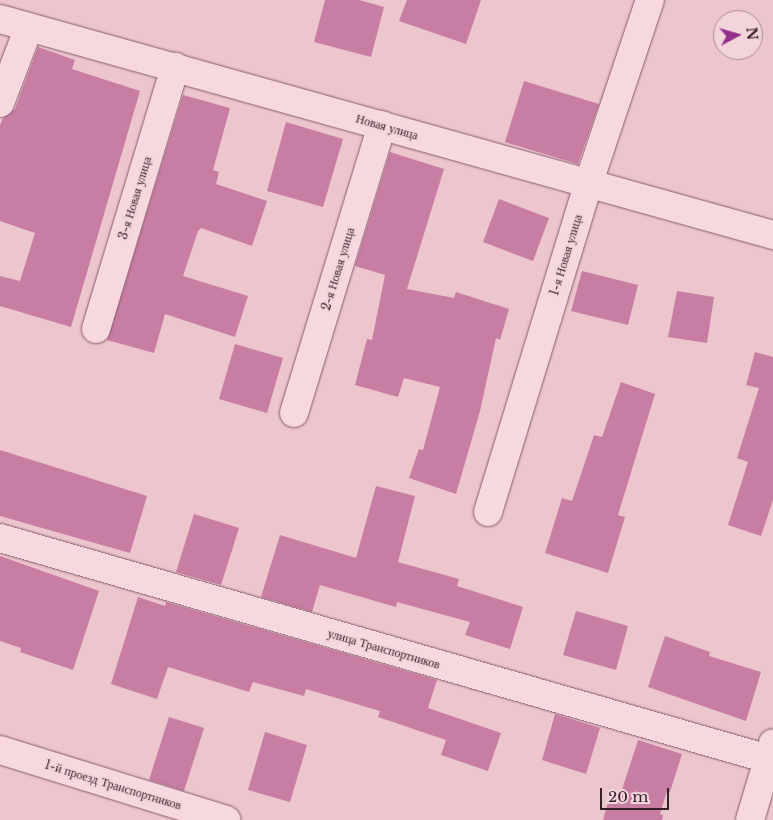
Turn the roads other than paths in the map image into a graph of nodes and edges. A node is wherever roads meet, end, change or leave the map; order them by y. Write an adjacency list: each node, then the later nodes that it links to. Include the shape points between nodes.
1 (650, 0): 7 (street, 1-я Новая улица)
2 (0, 19): 3 (street, Новая улица)
3 (29, 27): 4 (street, Новая улица); 5 (street)
4 (175, 67): 6 (street, Новая улица); 9 (street, 3-я Новая улица)
5 (0, 103)
6 (382, 126): 7 (street, Новая улица); 10 (street, 2-я Новая улица)
7 (588, 185): 8 (street, Новая улица); 11 (street, 1-я Новая улица)
8 (773, 235)
9 (96, 329)
10 (294, 413)
11 (488, 512)
12 (0, 538): 14 (street, улица Транспортников)
13 (0, 750): 15 (street, 1-й проезд Транспортников)
14 (770, 751): 16 (street)
15 (226, 820)
16 (750, 820)

